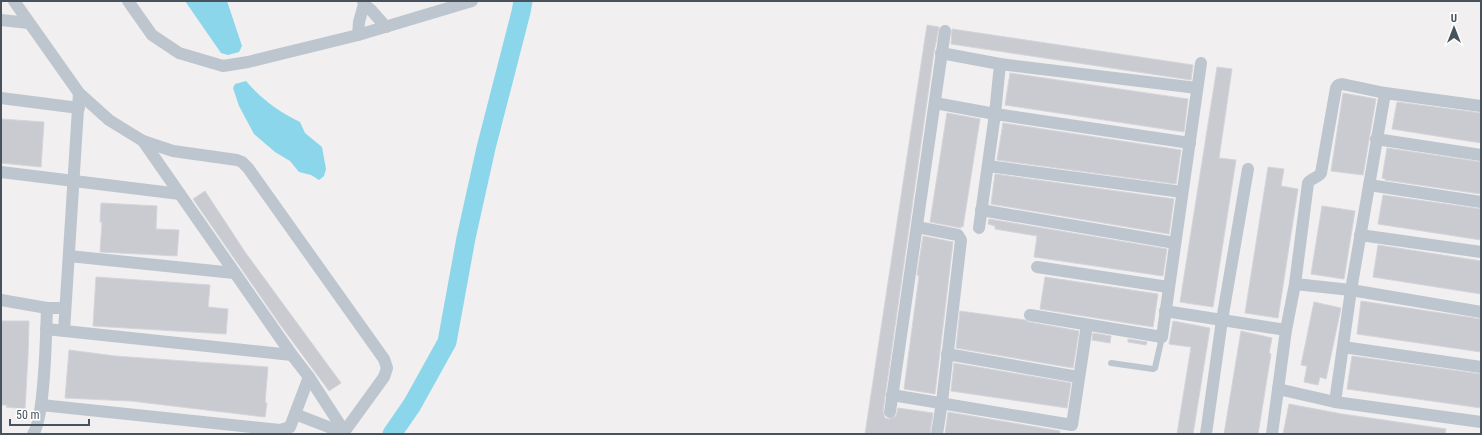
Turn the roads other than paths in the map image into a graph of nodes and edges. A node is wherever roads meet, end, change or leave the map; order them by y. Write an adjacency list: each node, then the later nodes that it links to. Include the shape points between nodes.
1 (14, 1): 6 (street)
2 (128, 1): 9 (street, via 152,35 179,54 223,66)
3 (472, 1): 7 (street)
4 (363, 3): 7 (street); 9 (street)
5 (1, 20): 6 (street)
6 (29, 23): 14 (street)
7 (386, 27): 9 (street)
8 (945, 31): 10 (street)
9 (358, 35)
10 (941, 54): 12 (street); 17 (street)
11 (1201, 63): 13 (street)
12 (1000, 64): 13 (street); 20 (street)
13 (1197, 88): 23 (street)
14 (80, 93): 19 (street); 22 (street, via 109,120)
15 (1386, 93): 18 (street); 21 (street); 42 (street, via 1338,85 1321,173 1308,183)
16 (1, 98): 19 (street)
17 (935, 103): 20 (street); 34 (street)
18 (1481, 106)
19 (79, 108): 28 (street)
20 (995, 114): 23 (street); 25 (street)
21 (1376, 139): 24 (street); 29 (street)
22 (143, 141): 31 (street); 73 (street, via 173,150 242,162 384,359 387,368 384,377)
23 (1190, 143): 30 (street)
24 (1481, 155)
25 (988, 166): 30 (street); 33 (street)
26 (1248, 169): 51 (street)
27 (1, 172): 28 (street)
28 (74, 180): 31 (street); 39 (street)
29 (1369, 185): 32 (street); 36 (street)
30 (1182, 192): 37 (street)
31 (180, 194): 41 (street)
32 (1481, 202)
33 (981, 210): 35 (street); 37 (street)
34 (918, 227): 58 (street, via 958,235 961,240); 65 (street)
35 (979, 228)
36 (1360, 235): 38 (street); 44 (street)
37 (1176, 243): 43 (street)
38 (1481, 252)
39 (69, 256): 41 (street); 47 (street)
40 (1037, 267): 43 (street)
41 (234, 273): 59 (street)
42 (1295, 284): 44 (street); 54 (street)
43 (1168, 287): 48 (street)
44 (1351, 290): 49 (street); 57 (street)
45 (1, 300): 46 (street)
46 (46, 308): 47 (street); 53 (street)
47 (65, 308): 55 (street)
48 (1165, 311): 51 (street); 56 (street)
49 (1481, 312)
50 (1030, 315): 52 (street)
51 (1222, 320): 54 (street); 76 (street)
52 (1087, 325): 56 (street); 63 (street)
53 (46, 329): 55 (street); 68 (street)
54 (1286, 330): 64 (street)
55 (64, 331): 59 (street)
56 (1162, 336): 60 (lane, via 1155,368)
57 (1343, 347): 61 (street); 67 (street)
58 (947, 354): 63 (street); 66 (street)
59 (292, 355): 62 (street)
60 (1111, 363)
61 (1481, 367)
62 (309, 377): 70 (street); 73 (street)
63 (1078, 377): 72 (street)
64 (1278, 389): 67 (street); 77 (street)
65 (892, 394): 66 (street); 69 (street)
66 (942, 402): 72 (street); 75 (street)
67 (1335, 402): 71 (street)
68 (41, 405): 70 (street, via 280,430 290,427); 74 (street)
69 (890, 412)
70 (295, 414): 73 (street)
71 (1481, 422)
72 (1071, 430)
73 (344, 431)
74 (33, 434)
75 (937, 434)
76 (1206, 434)
77 (1272, 434)

